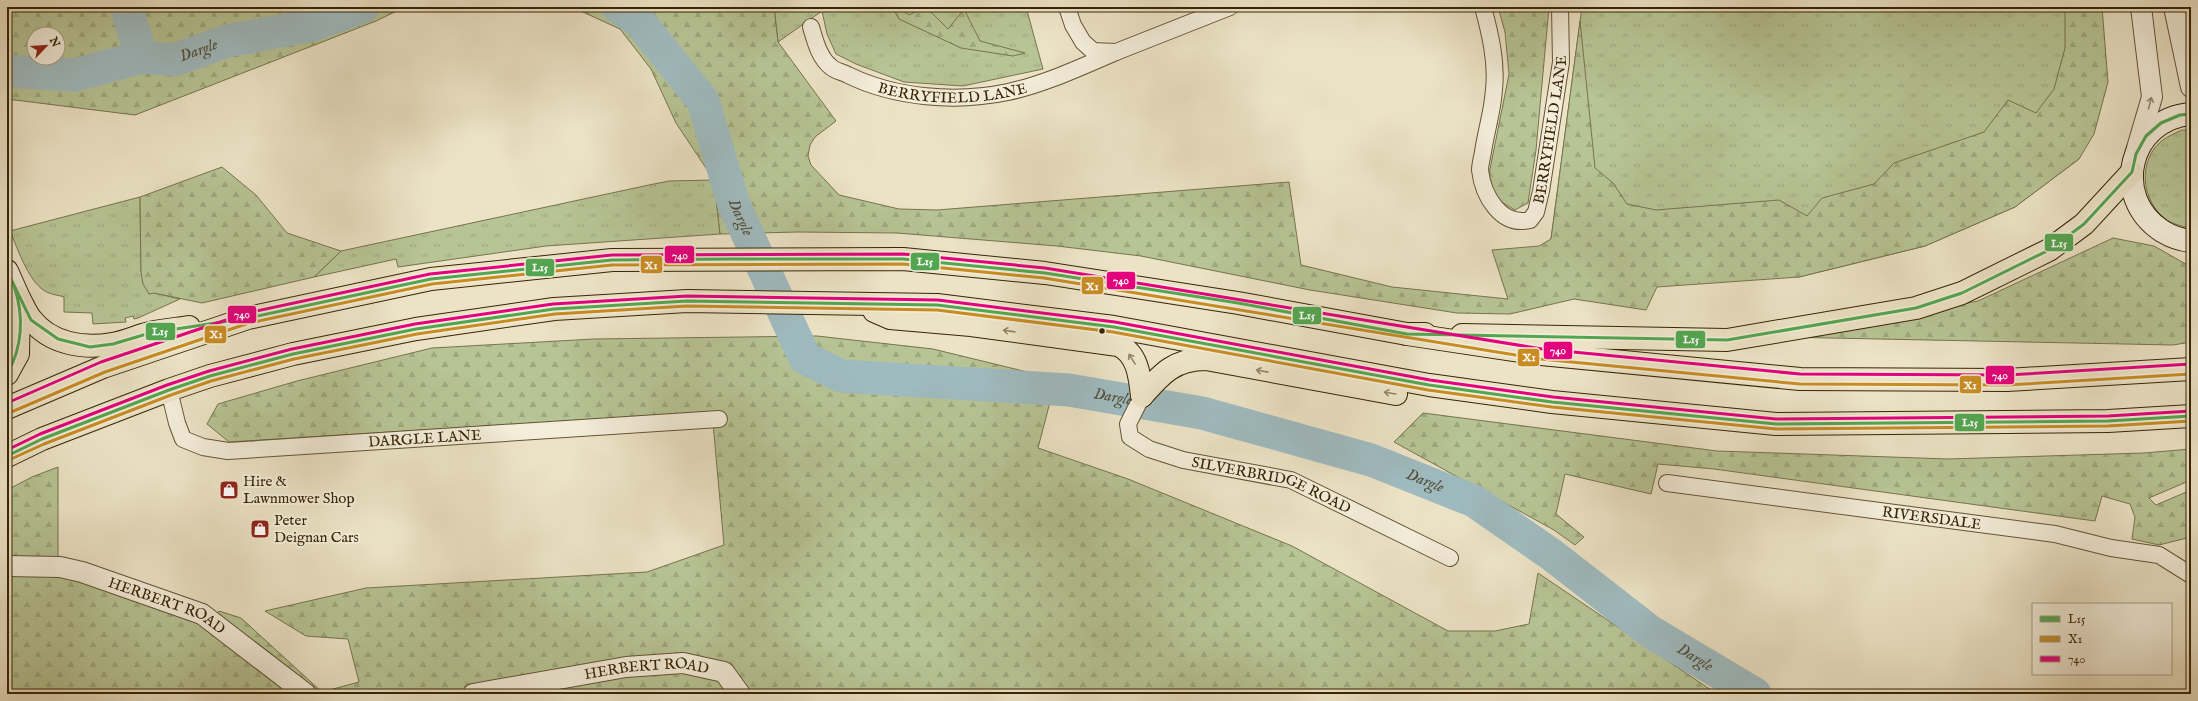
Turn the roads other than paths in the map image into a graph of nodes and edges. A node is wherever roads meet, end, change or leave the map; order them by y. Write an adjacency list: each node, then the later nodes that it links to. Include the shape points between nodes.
1 (1067, 7): 8 (street, BERRYFIELD LANE, via 1073,25 1083,42 1093,51)
2 (1230, 7): 8 (street, BERRYFIELD LANE)
3 (1483, 7): 4 (street, BERRYFIELD LANE, via 1491,34 1494,88 1480,170 1487,193 1497,210 1519,223 1530,220 1536,212 1541,191 1561,62)
4 (1560, 7)
5 (2140, 7): 11 (street, one-way to 5, via 2152,97)
6 (2174, 7): 9 (street)
7 (811, 27): 8 (street, BERRYFIELD LANE, via 818,49 831,67 867,84 918,95 961,98 1008,92 1054,78)
8 (1116, 52)
9 (2191, 87)
10 (2191, 114): 11 (main road, via 2180,115 2161,123 2146,136)
11 (2134, 163): 12 (main road, via 2133,191 2140,210 2153,225 2170,235); 17 (highway, via 2084,224 2049,250 1962,293 1916,308 1727,340)
12 (2191, 240)
13 (7, 271): 14 (main road)
14 (20, 298): 16 (highway, via 31,320 44,330 58,339 90,347 113,344 150,333); 19 (highway, via 18,354)
15 (859, 303): 20 (highway, via 687,302 554,309 424,328 293,354 210,376); 21 (highway, one-way to 15, via 1136,364 1126,350 1118,345 972,325 890,318); 22 (highway, via 938,305 1114,327 1429,385)
16 (248, 318): 17 (highway, via 431,279 612,260 902,259 1045,273 1238,303); 23 (highway, via 103,367)
17 (1407, 334): 18 (highway, via 1541,354 1800,379 2007,380)
18 (2191, 369)
19 (7, 374)
20 (169, 390): 25 (street, DARGLE LANE, via 176,423 183,439 203,448 228,451); 26 (highway, via 42,439)
21 (1142, 396): 22 (highway, one-way to 21, via 1519,411 1498,409 1366,389 1206,359 1182,361 1167,370); 28 (street, SILVERBRIDGE ROAD, via 1128,424 1130,437 1149,449 1183,460 1291,480)
22 (1552, 402): 24 (highway, via 1776,424 2108,421)
23 (7, 408)
24 (2191, 416)
25 (719, 419)
26 (12, 456)
27 (1666, 483): 30 (street, RIVERSDALE, via 2055,534 2111,548 2159,555)
28 (1450, 558)
29 (7, 566): 31 (street, HERBERT ROAD, via 60,567 82,572 202,614)
30 (2191, 575)
31 (306, 694)
32 (473, 694): 33 (street, HERBERT ROAD, via 626,667 684,663 724,672)
33 (740, 694)

